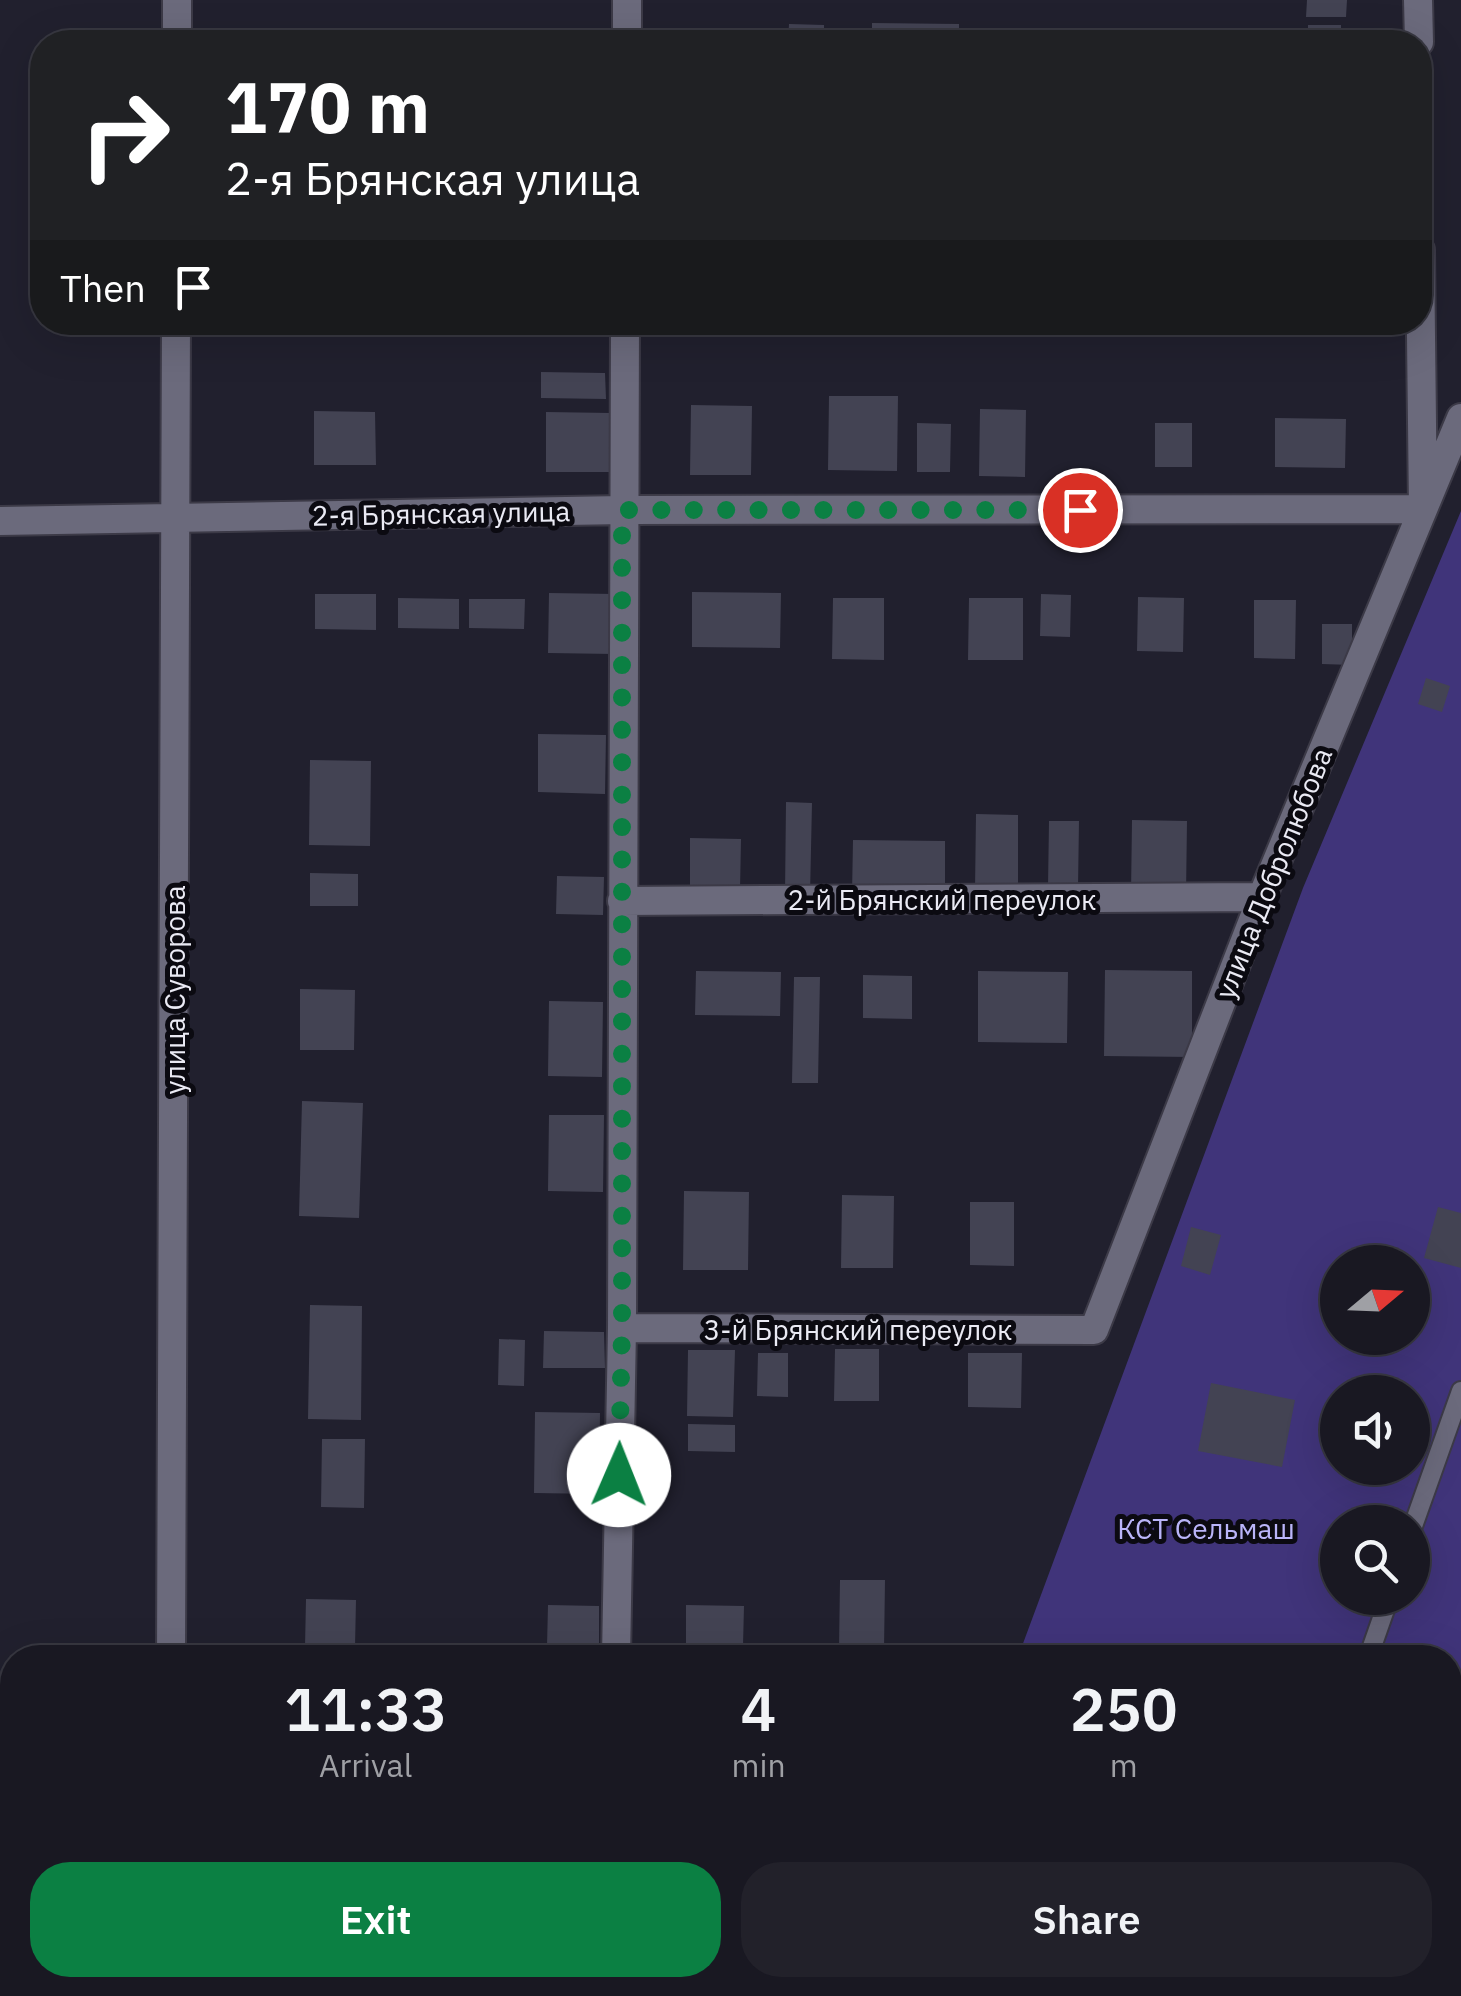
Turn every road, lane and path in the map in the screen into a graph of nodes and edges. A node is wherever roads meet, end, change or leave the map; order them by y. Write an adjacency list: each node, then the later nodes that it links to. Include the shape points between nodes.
1 (178, 0): 4 (street)
2 (628, 0): 5 (street)
3 (1418, 0): 6 (street)
4 (177, 30)
5 (627, 30)
6 (1418, 30)
7 (176, 335): 13 (street, улица Суворова)
8 (624, 335): 12 (street)
9 (1421, 335): 11 (street)
10 (1461, 418): 11 (street, улица Добролюбова)
11 (1423, 509): 12 (street, 2-я Брянская улица); 15 (street, улица Добролюбова)
12 (622, 510): 13 (street, 2-я Брянская улица); 16 (street)
13 (176, 518): 14 (street, 2-я Брянская улица); 22 (street, улица Суворова)
14 (0, 521)
15 (1262, 897): 16 (street, 2-й Брянский переулок); 18 (street, улица Добролюбова)
16 (622, 901): 17 (street)
17 (622, 1328): 18 (street, 3-й Брянский переулок); 23 (street)
18 (1094, 1330)
19 (1461, 1390): 20 (lane)
20 (1420, 1505)
21 (1382, 1615): 24 (lane)
22 (171, 1645)
23 (616, 1645)
24 (1372, 1645)

